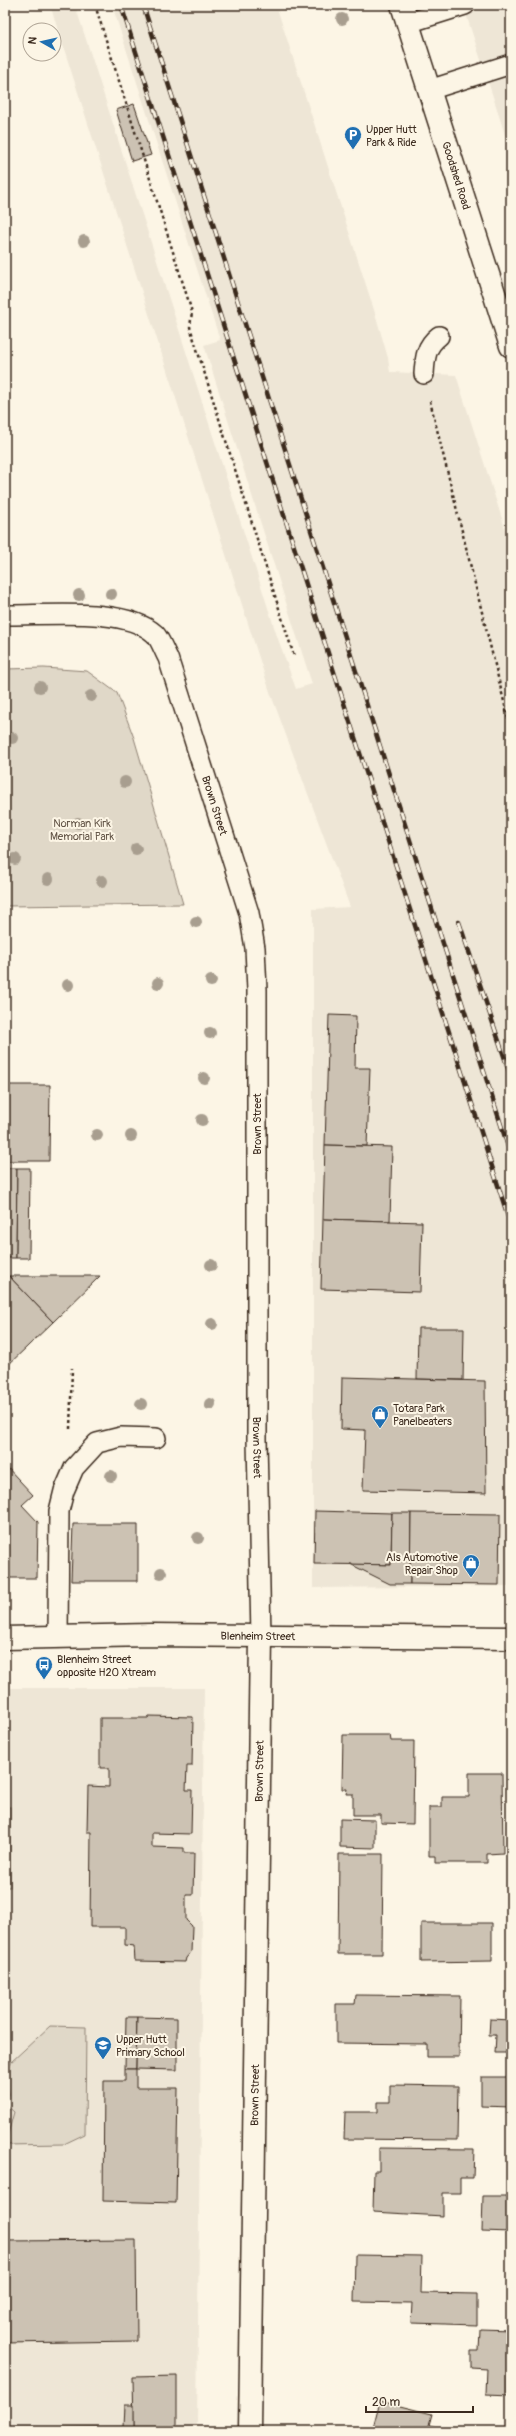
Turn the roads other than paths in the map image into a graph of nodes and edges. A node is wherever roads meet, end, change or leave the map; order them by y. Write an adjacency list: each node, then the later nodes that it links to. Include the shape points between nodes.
1 (465, 5): 2 (lane)
2 (405, 14): 4 (street, Goodshed Road)
3 (511, 64): 4 (lane)
4 (429, 90): 6 (street, Goodshed Road)
5 (439, 336): 7 (lane, via 431,343 426,353)
6 (511, 346)
7 (424, 374)
8 (5, 615): 11 (lane, Brown Street, via 106,616 134,623 155,634 168,658 249,913 255,948 257,990 257,1431)
9 (156, 1438): 10 (lane, via 121,1437 97,1443 74,1468 59,1511)
10 (58, 1637): 11 (street, Blenheim Street); 12 (street, Blenheim Street)
11 (261, 1637): 13 (street, Blenheim Street); 14 (street, Brown Street)
12 (5, 1638)
13 (511, 1638)
14 (250, 2431)

